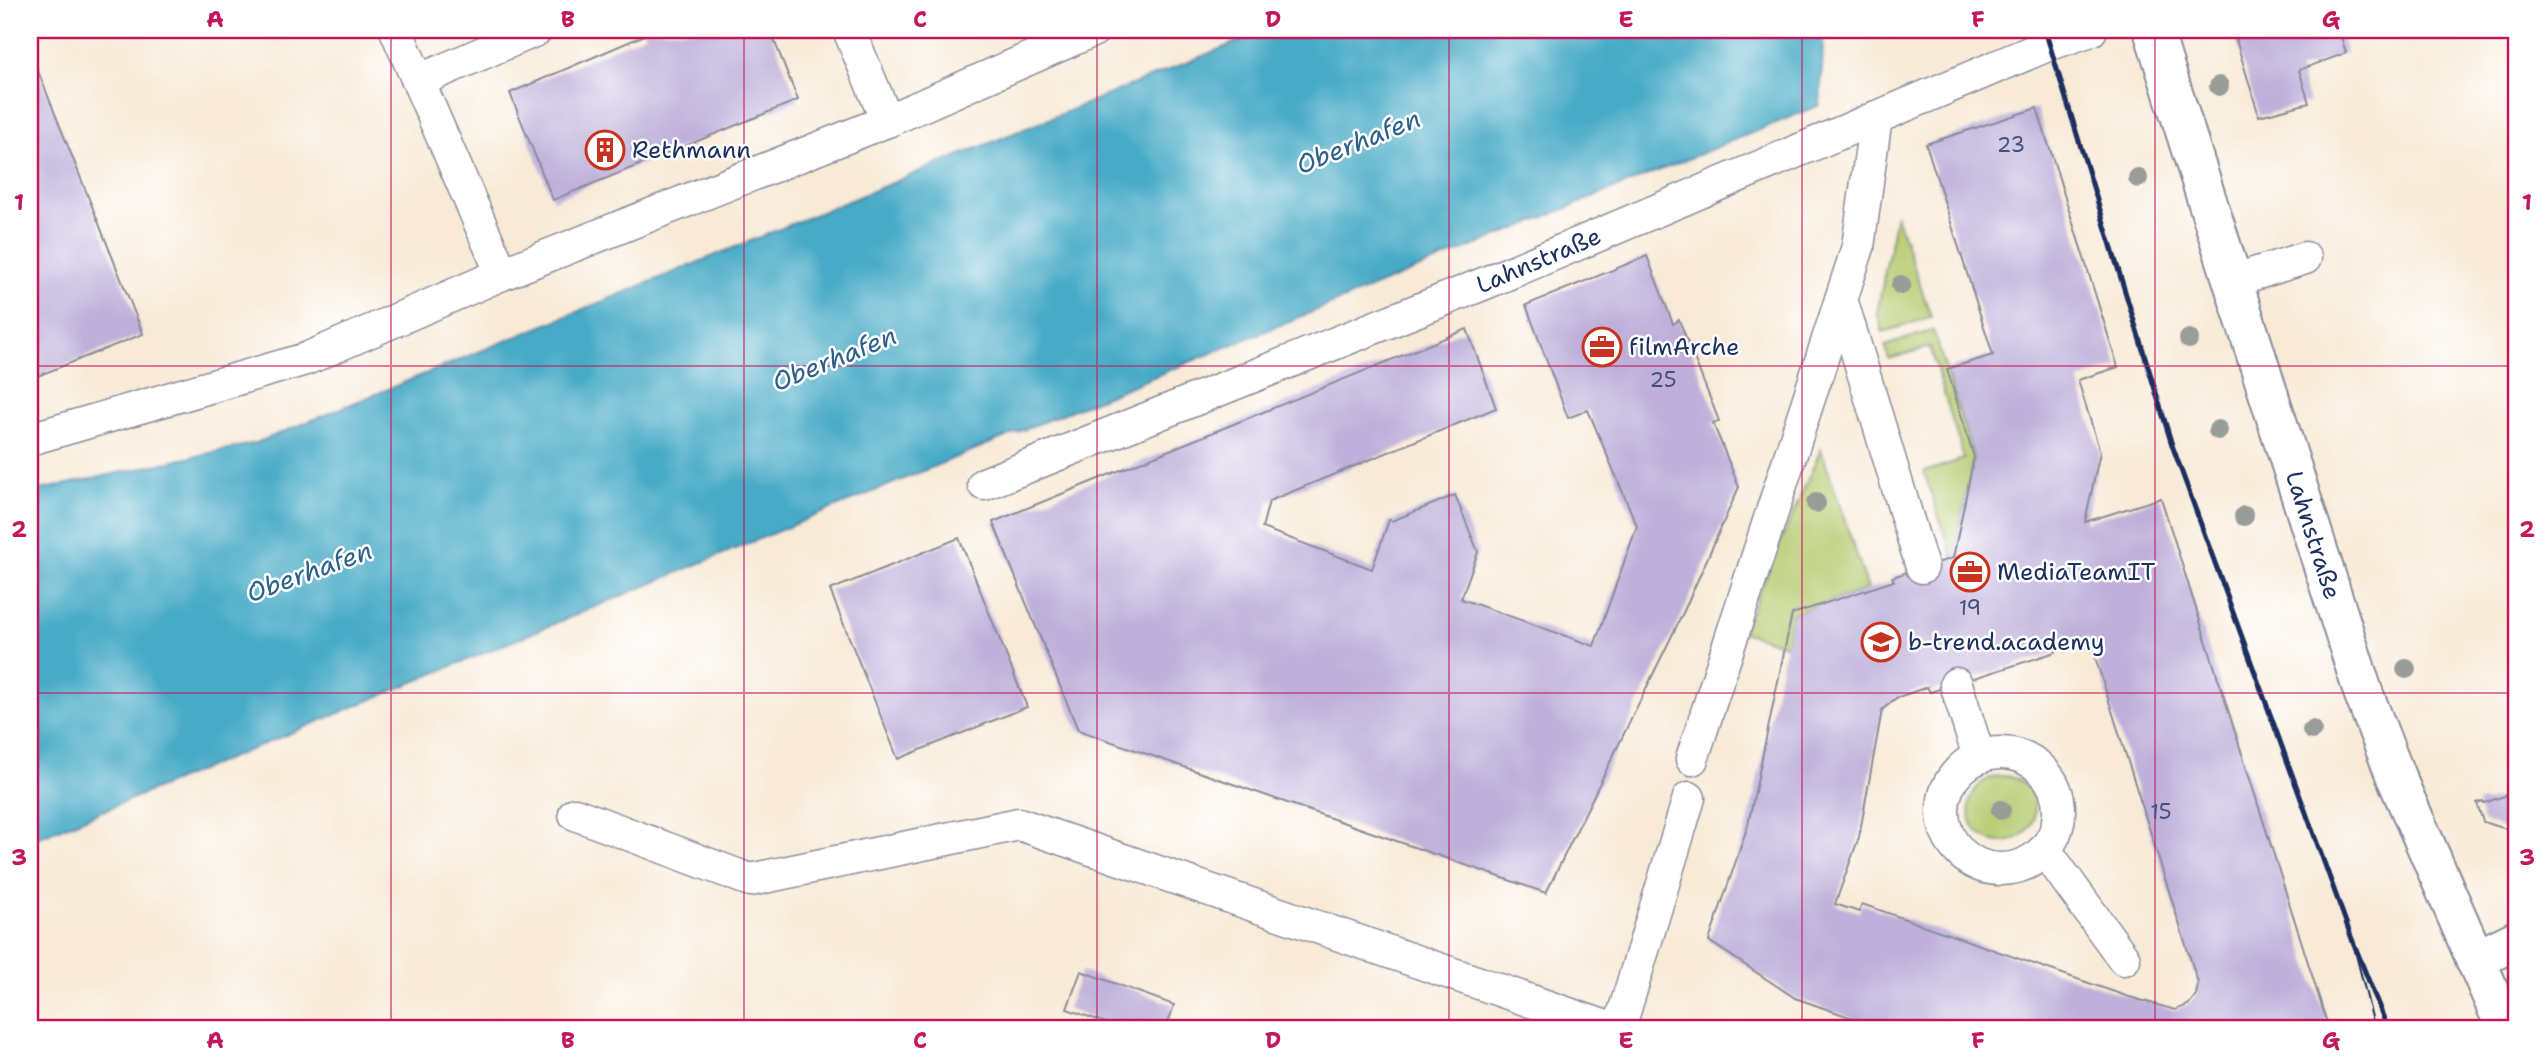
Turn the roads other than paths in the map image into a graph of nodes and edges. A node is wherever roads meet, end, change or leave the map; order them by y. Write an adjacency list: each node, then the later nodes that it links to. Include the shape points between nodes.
1 (396, 30): 7 (lane)
2 (536, 30): 7 (lane)
3 (849, 30): 9 (lane)
4 (1094, 30): 9 (lane)
5 (2091, 30): 8 (lane, Lahnstraße)
6 (2153, 30): 12 (street, Lahnstraße)
7 (418, 81): 11 (lane)
8 (1876, 117): 13 (lane, via 1858,247); 15 (lane, Lahnstraße, via 1483,284)
9 (887, 121): 11 (lane)
10 (2305, 258): 12 (lane)
11 (502, 274): 14 (lane, via 306,359)
12 (2232, 281): 25 (street, Lahnstraße, via 2362,692)
13 (1841, 299): 16 (lane); 19 (lane)
14 (30, 439)
15 (984, 484)
16 (1922, 567)
17 (1956, 684): 18 (lane)
18 (1979, 757): 22 (lane, via 2013,754 2048,774 2060,813 2057,833); 22 (lane, via 1957,772 1946,789 1945,830 1955,848 1970,862 1990,869 2030,863)
19 (1692, 759)
20 (1689, 798): 28 (lane)
21 (575, 814): 27 (lane, via 750,880 1019,824)
22 (2045, 850): 24 (lane)
23 (2516, 940): 25 (street)
24 (2124, 959)
25 (2475, 960): 29 (street, Lahnstraße)
26 (2516, 1024): 29 (street)
27 (1612, 1029)
28 (1619, 1029)
29 (2505, 1029)

